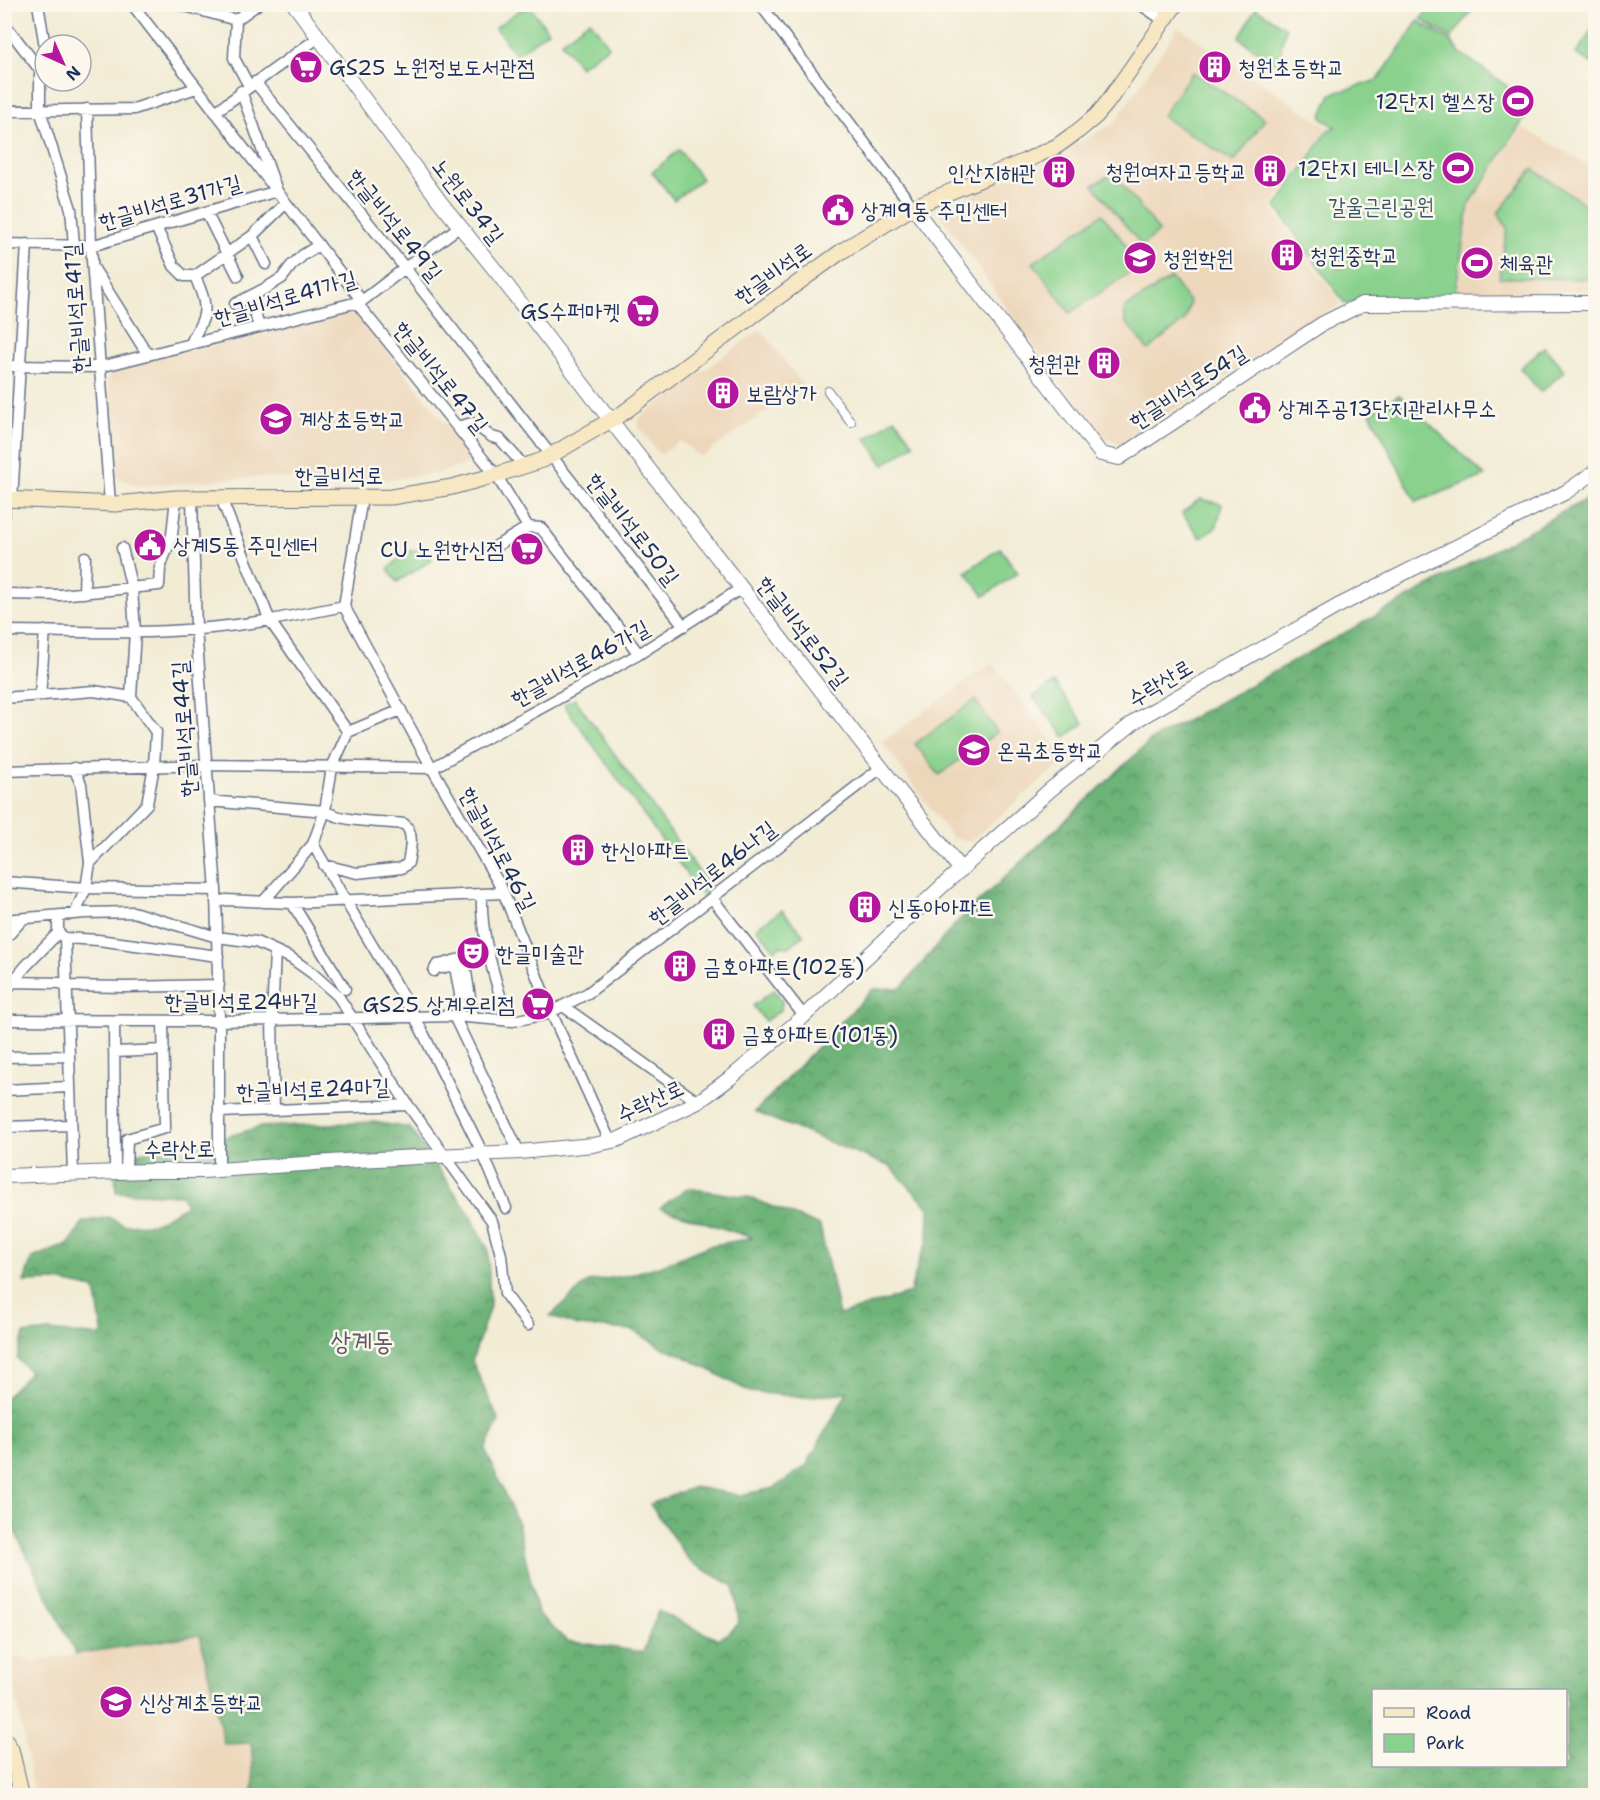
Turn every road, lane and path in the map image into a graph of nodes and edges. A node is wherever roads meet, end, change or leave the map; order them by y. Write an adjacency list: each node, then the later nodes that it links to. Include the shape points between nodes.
1 (38, 4): 12 (street)
2 (132, 4): 16 (street, 한글비석로47길)
3 (178, 4): 9 (street)
4 (258, 4): 9 (street)
5 (294, 4): 13 (street, 노원로34길)
6 (760, 4): 24 (street)
7 (1140, 4): 10 (street)
8 (1176, 4): 10 (main road, 한글비석로)
9 (236, 20): 15 (street, 한글비석로47길, via 234,58)
10 (1165, 21): 24 (main road, 한글비석로, via 1107,103 1078,131 1025,161)
11 (4, 23): 14 (street)
12 (43, 33)
13 (319, 36): 15 (street); 28 (street, 노원로34길)
14 (33, 61)
15 (249, 86): 21 (street); 22 (street, 한글비석로47길); 39 (street, 한글비석로49길)
16 (196, 88): 18 (street, via 134,109); 21 (street, 한글비석로47길)
17 (40, 93): 19 (street, 한글비석로31가길)
18 (87, 109): 19 (street); 25 (street, 한글비석로41길)
19 (40, 110): 20 (street); 26 (street, 한글비석로31가길)
20 (4, 111)
21 (215, 112): 22 (street, 한글비석로47길)
22 (277, 191): 23 (street, 한글비석로47길); 27 (street, 한글비석로31가길)
23 (286, 203): 30 (street); 34 (street, 한글비석로47길)
24 (913, 207): 44 (street, 한글비석로54길, via 1101,454 1119,458 1322,324 1362,304); 53 (main road, 한글비석로, via 842,251)
25 (90, 208): 26 (street); 35 (street, 한글비석로41길)
26 (71, 209): 33 (street, 한글비석로31가길)
27 (206, 212): 29 (street, 한글비석로31가길); 36 (street)
28 (460, 226): 39 (street, 한글비석로41가길); 53 (street, 노원로34길)
29 (156, 227): 35 (street, 한글비석로31가길); 40 (street, via 174,266 184,276)
30 (252, 236): 36 (street); 37 (street)
31 (4, 244): 32 (street, 한글비석로31가길)
32 (27, 244): 33 (street, 한글비석로31가길); 50 (street)
33 (74, 245): 35 (street, 한글비석로31가길)
34 (319, 245): 42 (street, via 303,255 282,278); 43 (street, 한글비석로47길)
35 (91, 246): 38 (street, 한글비석로41길)
36 (226, 255): 40 (street); 41 (street)
37 (266, 264)
38 (93, 267): 48 (street); 51 (street, 한글비석로41길)
39 (405, 268): 43 (street, 한글비석로41가길); 56 (street, 한글비석로49길)
40 (195, 276): 47 (street, via 205,308)
41 (238, 276)
42 (250, 296): 45 (street); 46 (street)
43 (359, 302): 46 (street, 한글비석로41가길); 55 (street, 한글비석로47길)
44 (1596, 303)
45 (235, 304)
46 (259, 327): 47 (street, 한글비석로41가길)
47 (191, 344): 48 (street, 한글비석로41가길)
48 (148, 355): 51 (street, 한글비석로41가길)
49 (4, 366): 50 (street, 한글비석로41가길)
50 (18, 366): 51 (street, 한글비석로41가길); 57 (street)
51 (100, 367): 66 (street, 한글비석로41길)
52 (828, 392): 54 (street)
53 (611, 421): 56 (main road, 한글비석로); 72 (street, 한글비석로52길)
54 (851, 422)
55 (457, 427): 58 (street, via 472,423 500,438); 60 (street, 한글비석로47길)
56 (551, 455): 58 (main road, 한글비석로); 78 (street, 한글비석로50길)
57 (9, 463): 64 (street)
58 (524, 466): 60 (main road, 한글비석로)
59 (1596, 471): 101 (street, 수락산로, via 1566,492 1338,606 1138,719 1050,790)
60 (496, 475): 63 (main road, 한글비석로, via 436,491); 68 (street, 한글비석로47길)
61 (176, 498): 65 (main road, 한글비석로); 66 (main road, 한글비석로); 73 (street, via 172,535 160,568 159,585)
62 (221, 498): 63 (main road, 한글비석로); 65 (main road, 한글비석로); 77 (street)
63 (362, 498): 76 (street)
64 (7, 499): 66 (main road, 한글비석로); 67 (street)
65 (192, 499): 79 (street, 한글비석로44길)
66 (110, 504)
67 (4, 517)
68 (528, 526): 70 (street); 83 (street, via 541,528)
69 (122, 548): 73 (street)
70 (485, 553)
71 (85, 557): 74 (street)
72 (742, 588): 78 (street, 한글비석로46가길); 92 (street, 한글비석로52길)
73 (132, 589): 74 (street); 82 (street)
74 (84, 593): 75 (street)
75 (4, 594)
76 (344, 606): 77 (street); 87 (street, 한글비석로46길)
77 (270, 621): 79 (street); 88 (street)
78 (684, 626): 83 (street, 한글비석로46가길)
79 (196, 629): 82 (street); 89 (street, 한글비석로44길)
80 (4, 631): 81 (street)
81 (45, 631): 82 (street); 84 (street)
82 (135, 631): 85 (street)
83 (639, 654): 94 (street, 한글비석로46가길)
84 (40, 696): 85 (street, via 94,691); 86 (street)
85 (132, 697): 90 (street, via 156,732)
86 (4, 698)
87 (401, 710): 88 (street); 94 (street, 한글비석로46길)
88 (348, 732): 91 (street)
89 (207, 765): 90 (street); 91 (street); 96 (street, 한글비석로44길)
90 (153, 766): 93 (street); 99 (street, via 147,804)
91 (332, 767): 94 (street); 97 (street)
92 (882, 767): 101 (street, 한글비석로52길); 107 (street, 한글비석로46나길)
93 (74, 768): 95 (street); 99 (street, via 81,784)
94 (432, 768): 105 (street, 한글비석로46길)
95 (4, 771)
96 (209, 801): 97 (street); 104 (street, 한글비석로44길)
97 (325, 811): 98 (street); 100 (street, via 342,818 404,824 410,834 408,863 402,868 348,872)
98 (313, 844): 100 (street); 110 (street)
99 (90, 862): 103 (street)
100 (324, 864): 108 (street)
101 (961, 870): 129 (street, 수락산로)
102 (4, 882): 103 (street)
103 (86, 888): 104 (street); 112 (street)
104 (216, 890): 109 (street, 한글비석로44길)
105 (503, 893): 106 (street); 127 (street, 한글비석로46길)
106 (483, 894): 108 (street); 139 (street, via 483,930)
107 (712, 898): 126 (street, 한글비석로46나길, via 588,993); 129 (street)
108 (345, 900): 111 (street); 130 (street)
109 (216, 902): 110 (street); 117 (street, 한글비석로44길)
110 (263, 902): 111 (street)
111 (292, 903): 124 (street)
112 (75, 914): 113 (street, 한글비석로24마길); 117 (street, 한글비석로24마길, via 133,912)
113 (58, 916): 114 (street, 한글비석로24마길); 116 (street)
114 (23, 919): 115 (street, 한글비석로24마길); 118 (street)
115 (4, 920)
116 (61, 936): 120 (street); 121 (street); 123 (street)
117 (217, 937): 119 (street, 한글비석로24마길, via 256,942); 120 (street, 한글비석로44길)
118 (4, 940)
119 (275, 951): 132 (street, 한글비석로24마길, via 312,973 338,996); 135 (street)
120 (218, 956): 122 (street, 한글비석로44길)
121 (13, 982): 123 (street); 125 (street)
122 (219, 985): 123 (street); 138 (street, 한글비석로44길)
123 (65, 986): 134 (street)
124 (345, 989)
125 (4, 993)
126 (563, 1006): 127 (street, 한글비석로46나길); 146 (street)
127 (551, 1012): 139 (street, 한글비석로24바길); 152 (street, 한글비석로46길)
128 (457, 1016): 130 (street, 한글비석로24바길); 131 (street, 한글비석로24바길); 131 (street, via 460,994 455,967 434,970 437,965 465,959); 153 (street)
129 (804, 1016): 146 (street, 수락산로)
130 (415, 1017): 132 (street, 한글비석로24바길); 154 (street)
131 (473, 1017): 139 (street, 한글비석로24바길)
132 (354, 1019): 135 (street, 한글비석로24바길); 147 (street, 한글비석로24마길)
133 (4, 1020): 134 (street, 한글비석로24바길)
134 (67, 1020): 136 (street, 한글비석로24바길); 142 (street)
135 (272, 1020): 138 (street, 한글비석로24바길); 148 (street)
136 (114, 1021): 137 (street, 한글비석로24바길); 141 (street, 수락산로)
137 (163, 1021): 138 (street, 한글비석로24바길); 140 (street, 수락산로)
138 (219, 1021): 149 (street, 한글비석로44길)
139 (507, 1021)
140 (164, 1050): 141 (street); 157 (street, 수락산로, via 165,1128 127,1139)
141 (114, 1052): 157 (street, 수락산로)
142 (68, 1056): 143 (street); 144 (street)
143 (4, 1057)
144 (69, 1087): 145 (street); 150 (street)
145 (4, 1090)
146 (698, 1102): 152 (street, 수락산로)
147 (408, 1105): 148 (street, 한글비석로24마길); 155 (street, 한글비석로24마길)
148 (274, 1110): 149 (street, 한글비석로24마길)
149 (219, 1112): 156 (street, 한글비석로44길)
150 (71, 1125): 151 (street); 158 (street)
151 (4, 1127)
152 (610, 1141): 153 (street, 수락산로)
153 (519, 1152): 154 (street, 수락산로)
154 (483, 1154): 155 (street, 수락산로); 160 (street)
155 (447, 1156): 156 (street, 수락산로); 161 (street, 한글비석로24마길, via 492,1221 505,1294)
156 (219, 1170): 157 (street, 수락산로)
157 (121, 1172): 158 (street, 수락산로)
158 (73, 1173): 159 (street, 수락산로)
159 (4, 1176)
160 (506, 1208)
161 (528, 1325)
162 (4, 1739): 163 (main road, via 11,1749)
163 (22, 1796)

